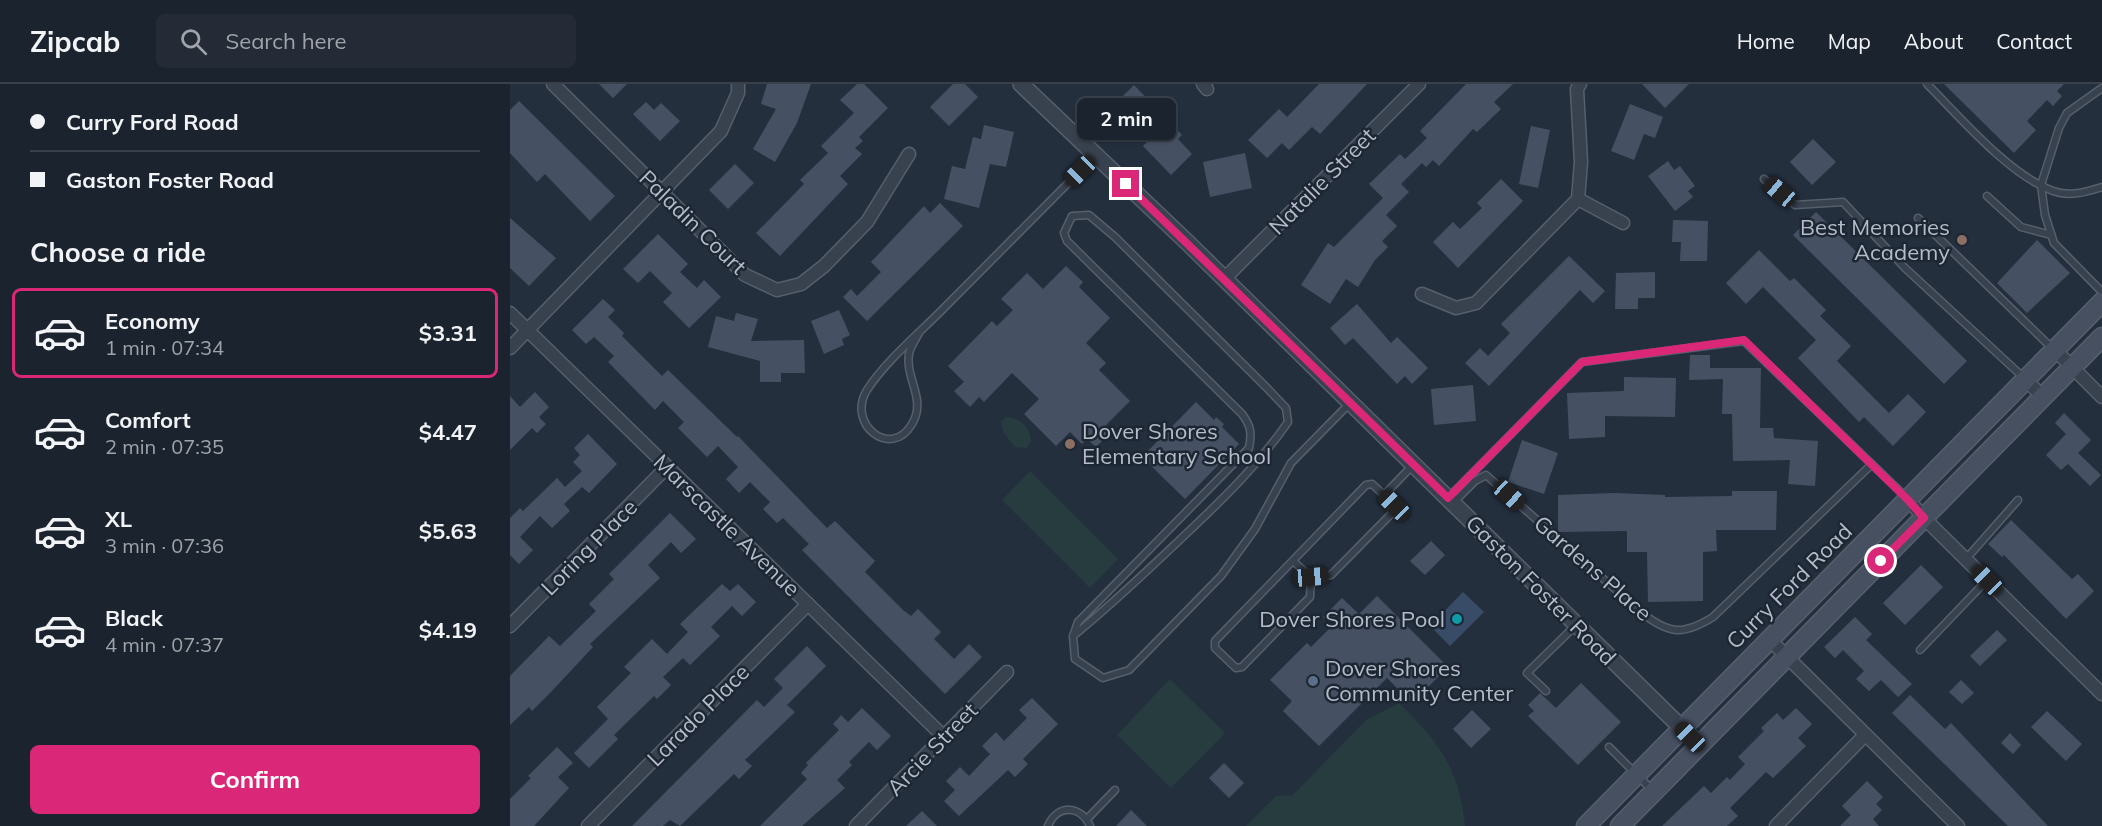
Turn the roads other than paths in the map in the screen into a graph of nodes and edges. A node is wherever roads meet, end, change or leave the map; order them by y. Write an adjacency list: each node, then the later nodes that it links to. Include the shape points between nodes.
1 (553, 84): 13 (street, Paladin Court)
2 (738, 84): 13 (street, via 738,93 721,131)
3 (1021, 84): 9 (street, Gaston Foster Road)
4 (1419, 84): 19 (street, Natalie Street)
5 (1580, 84): 15 (street)
6 (1927, 84): 11 (lane, via 2025,177)
7 (2102, 88): 11 (lane, via 2067,113)
8 (909, 154): 13 (street, Paladin Court, via 867,222 801,284 777,290 745,275)
9 (1096, 155): 19 (street, Gaston Foster Road); 25 (lane)
10 (1764, 179): 30 (lane, via 1795,205 1843,202 1905,268)
11 (2041, 185): 12 (lane, via 2069,194); 18 (lane)
12 (2102, 187)
13 (663, 192): 24 (street)
14 (1988, 196): 18 (lane, via 2021,227)
15 (1578, 199): 17 (street); 21 (street, via 1476,303 1456,308)
16 (1918, 218): 28 (lane)
17 (1623, 223)
18 (2051, 235): 20 (lane, via 2054,243)
19 (1224, 279): 33 (street, Gaston Foster Road)
20 (2102, 292)
21 (1422, 294)
22 (2102, 302): 28 (main road, Curry Ford Road)
23 (510, 313): 24 (street, Marscastle Avenue)
24 (527, 330): 27 (street); 36 (street, Marscastle Avenue)
25 (919, 333): 25 (lane, via 861,399 860,414 878,438 892,440 904,435 918,409 909,354)
26 (2102, 337): 29 (main road)
27 (510, 348)
28 (2055, 350): 29 (street); 30 (main road, Curry Ford Road)
29 (2072, 367): 31 (main road); 32 (street)
30 (2026, 380): 31 (street); 38 (main road, Curry Ford Road)
31 (2043, 397): 41 (main road)
32 (2102, 397)
33 (1350, 402): 34 (street, Gaston Foster Road); 49 (lane, via 1291,463 1255,529 1221,576 1129,670 1103,678 1076,659)
34 (1413, 464): 37 (lane); 40 (street, Gaston Foster Road)
35 (1872, 464): 38 (lane); 40 (lane, via 1744,340 1582,362); 40 (lane, Gardens Place, via 1713,617 1687,631 1665,628 1642,614 1486,475)
36 (667, 467): 46 (street, Marscastle Avenue); 48 (street, Loring Place)
37 (1384, 495): 43 (lane, via 1368,483); 44 (lane, via 1394,505 1394,511 1331,575)
38 (1908, 500): 41 (street); 50 (main road, Curry Ford Road)
39 (2018, 500): 42 (lane)
40 (1450, 501): 47 (street, Gaston Foster Road)
41 (1924, 518): 42 (street); 52 (main road)
42 (1966, 560): 45 (street)
43 (1293, 561): 44 (lane); 44 (lane, via 1215,641 1215,648 1236,668 1242,667 1310,597)
44 (1311, 577)
45 (1987, 580): 51 (lane); 55 (street)
46 (808, 604): 58 (street, Marscastle Avenue); 65 (street, Larado Place)
47 (1576, 625): 54 (lane, via 1527,673); 56 (street, Gaston Foster Road)
48 (510, 627)
49 (1073, 636): 49 (lane, via 1224,498 1268,451 1288,422 1286,408 1266,387 1115,237 1089,215 1080,213 1066,223 1067,241 1242,414 1250,424 1251,435 1249,448 1078,622)
50 (1770, 640): 52 (street); 56 (main road, Curry Ford Road)
51 (1920, 650)
52 (1788, 657): 57 (street); 59 (main road)
53 (1007, 672): 58 (street, Arcie Street)
54 (1546, 691)
55 (2102, 694)
56 (1682, 728): 59 (street, Gaston Foster Road); 61 (main road, Curry Ford Road)
57 (1865, 735): 71 (street); 72 (street)
58 (944, 737): 66 (street, Arcie Street)
59 (1699, 745): 63 (main road)
60 (1609, 747): 61 (lane)
61 (1637, 774): 63 (lane); 69 (main road, Curry Ford Road)
62 (1115, 790): 64 (lane)
63 (1654, 791): 70 (main road)
64 (1087, 819): 67 (lane, via 1075,810 1062,810); 68 (lane)
65 (588, 826)
66 (856, 826)
67 (1048, 826)
68 (1090, 826)
69 (1586, 826)
70 (1620, 826)
71 (1776, 826)
72 (1958, 826)

